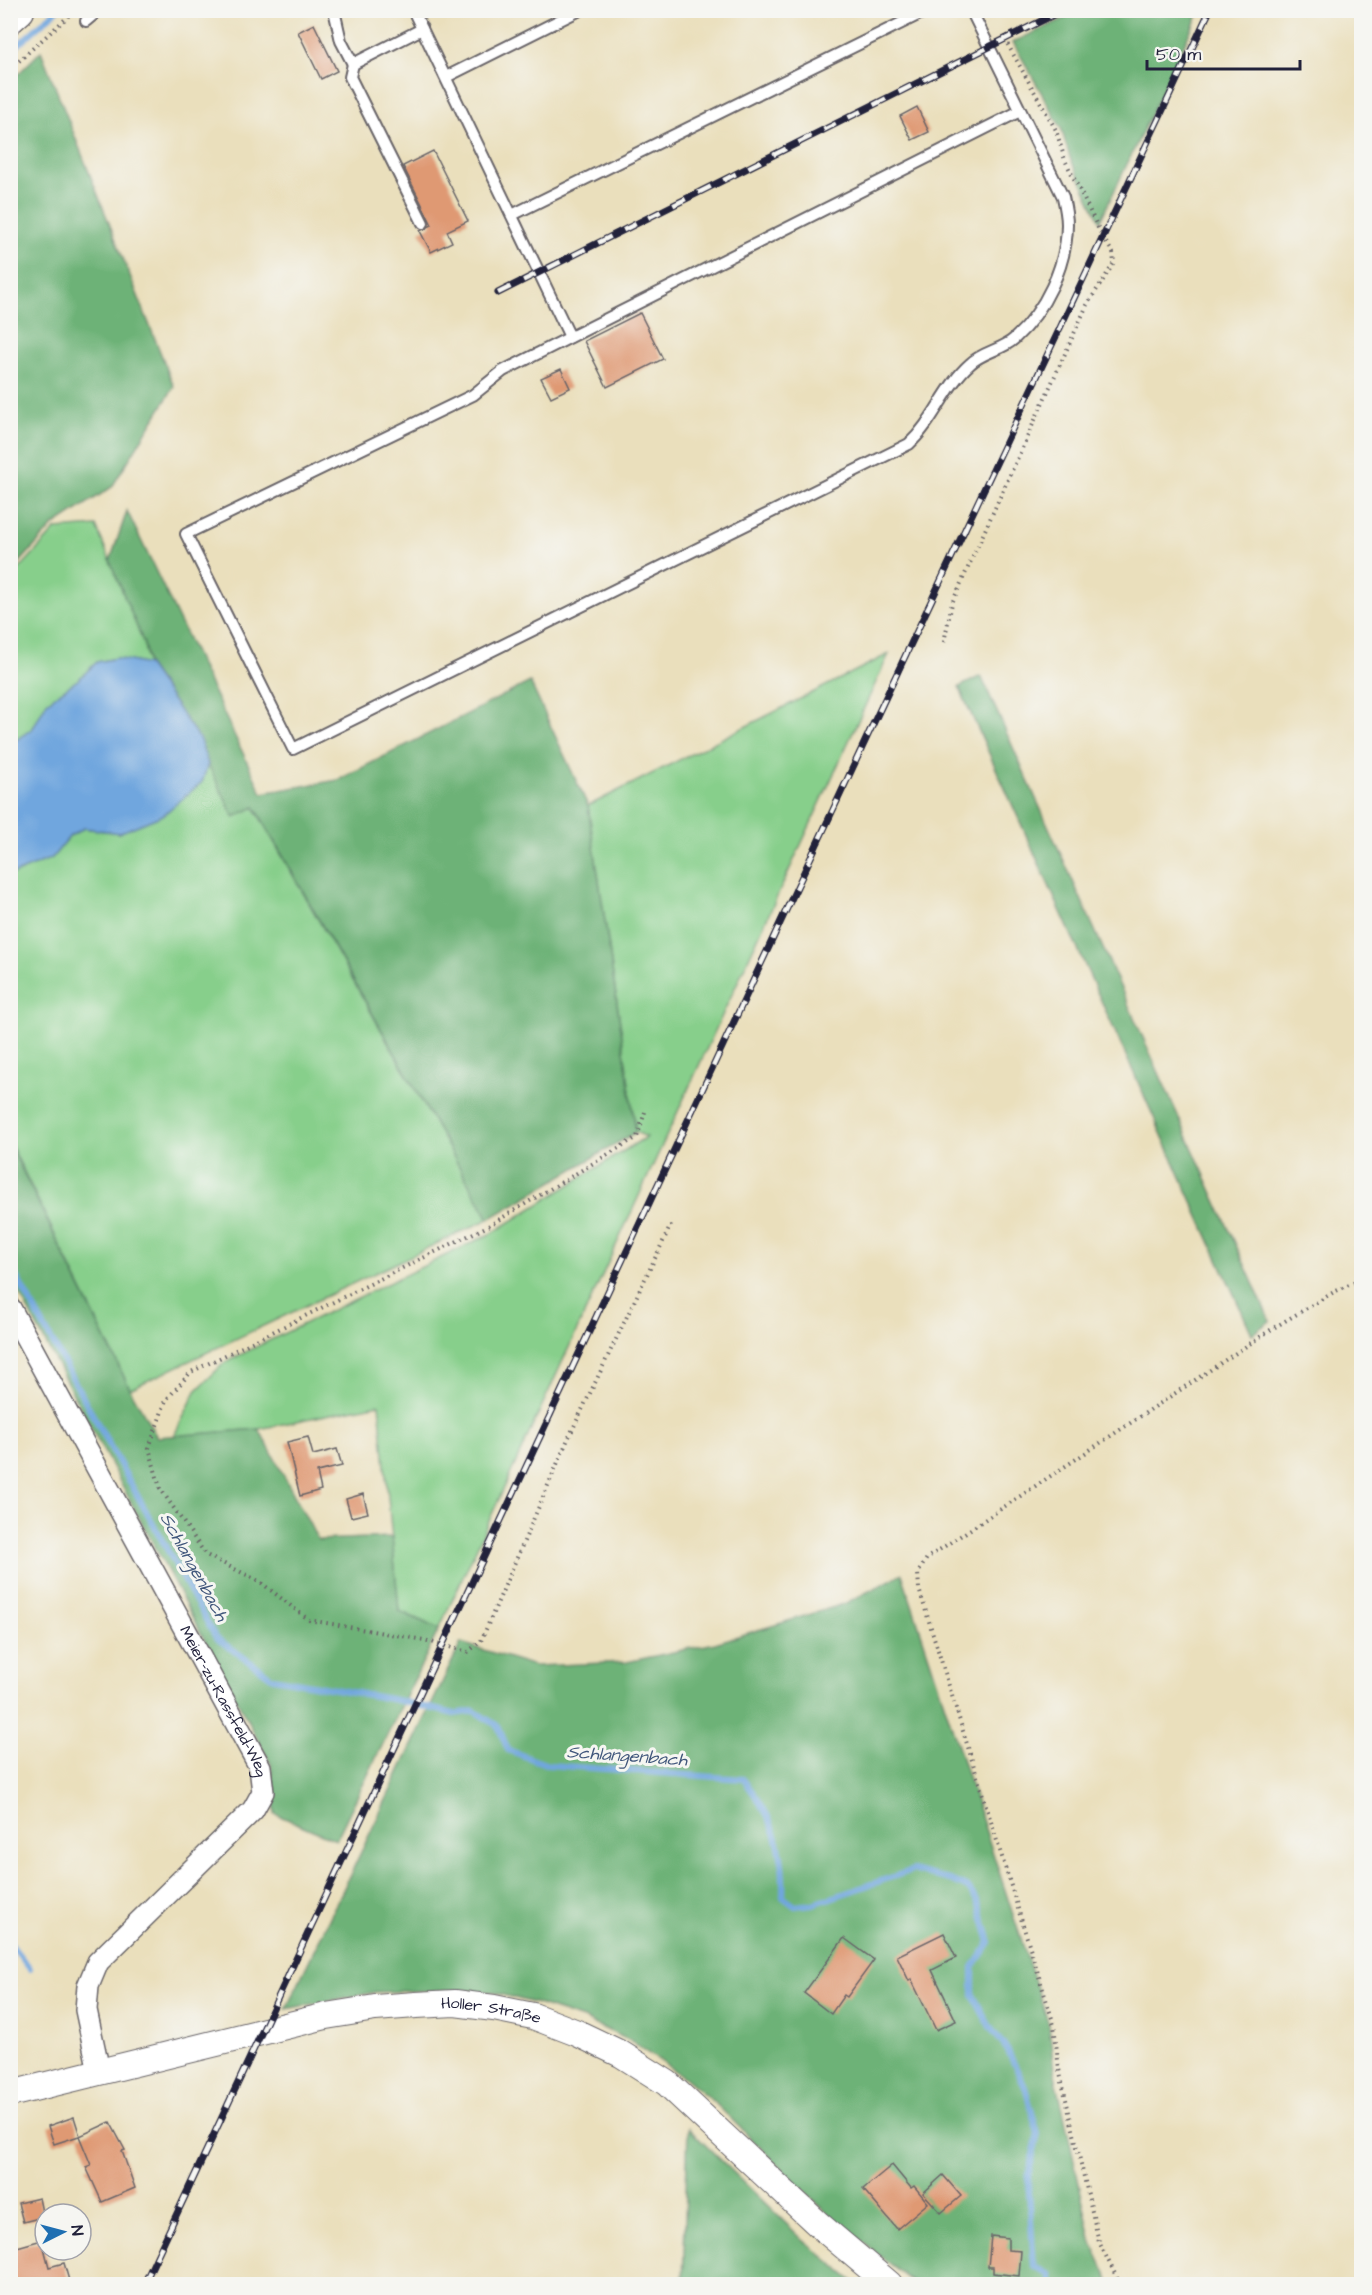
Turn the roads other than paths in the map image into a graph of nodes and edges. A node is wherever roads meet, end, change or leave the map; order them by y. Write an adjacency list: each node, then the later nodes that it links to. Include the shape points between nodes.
1 (19, 10): 8 (main road)
2 (99, 10): 9 (lane)
3 (334, 10): 11 (lane, via 341,41)
4 (412, 10): 10 (lane)
5 (580, 10): 12 (lane)
6 (928, 10): 14 (lane)
7 (971, 10): 13 (lane)
8 (10, 18)
9 (86, 21)
10 (422, 29): 11 (lane); 12 (lane)
11 (353, 64): 15 (lane, via 350,77)
12 (446, 77): 14 (lane)
13 (1020, 111): 16 (lane); 16 (lane, via 1064,197 1068,222 1062,261 1050,291 1034,315 1013,340 971,362 922,432 909,444 293,749 186,534 473,395 503,371)
14 (512, 215): 16 (lane)
15 (423, 223)
16 (570, 337)
17 (10, 1308): 18 (street, Meier-zu-Rassfeld-Weg, via 260,1767 263,1792 253,1810 99,1962 88,1986 86,2010)
18 (99, 2071): 19 (street, Holler Straße); 20 (street, Holler Straße, via 326,2016 375,2008 455,2003 533,2016 621,2054 667,2083)
19 (10, 2094)
20 (889, 2284)

